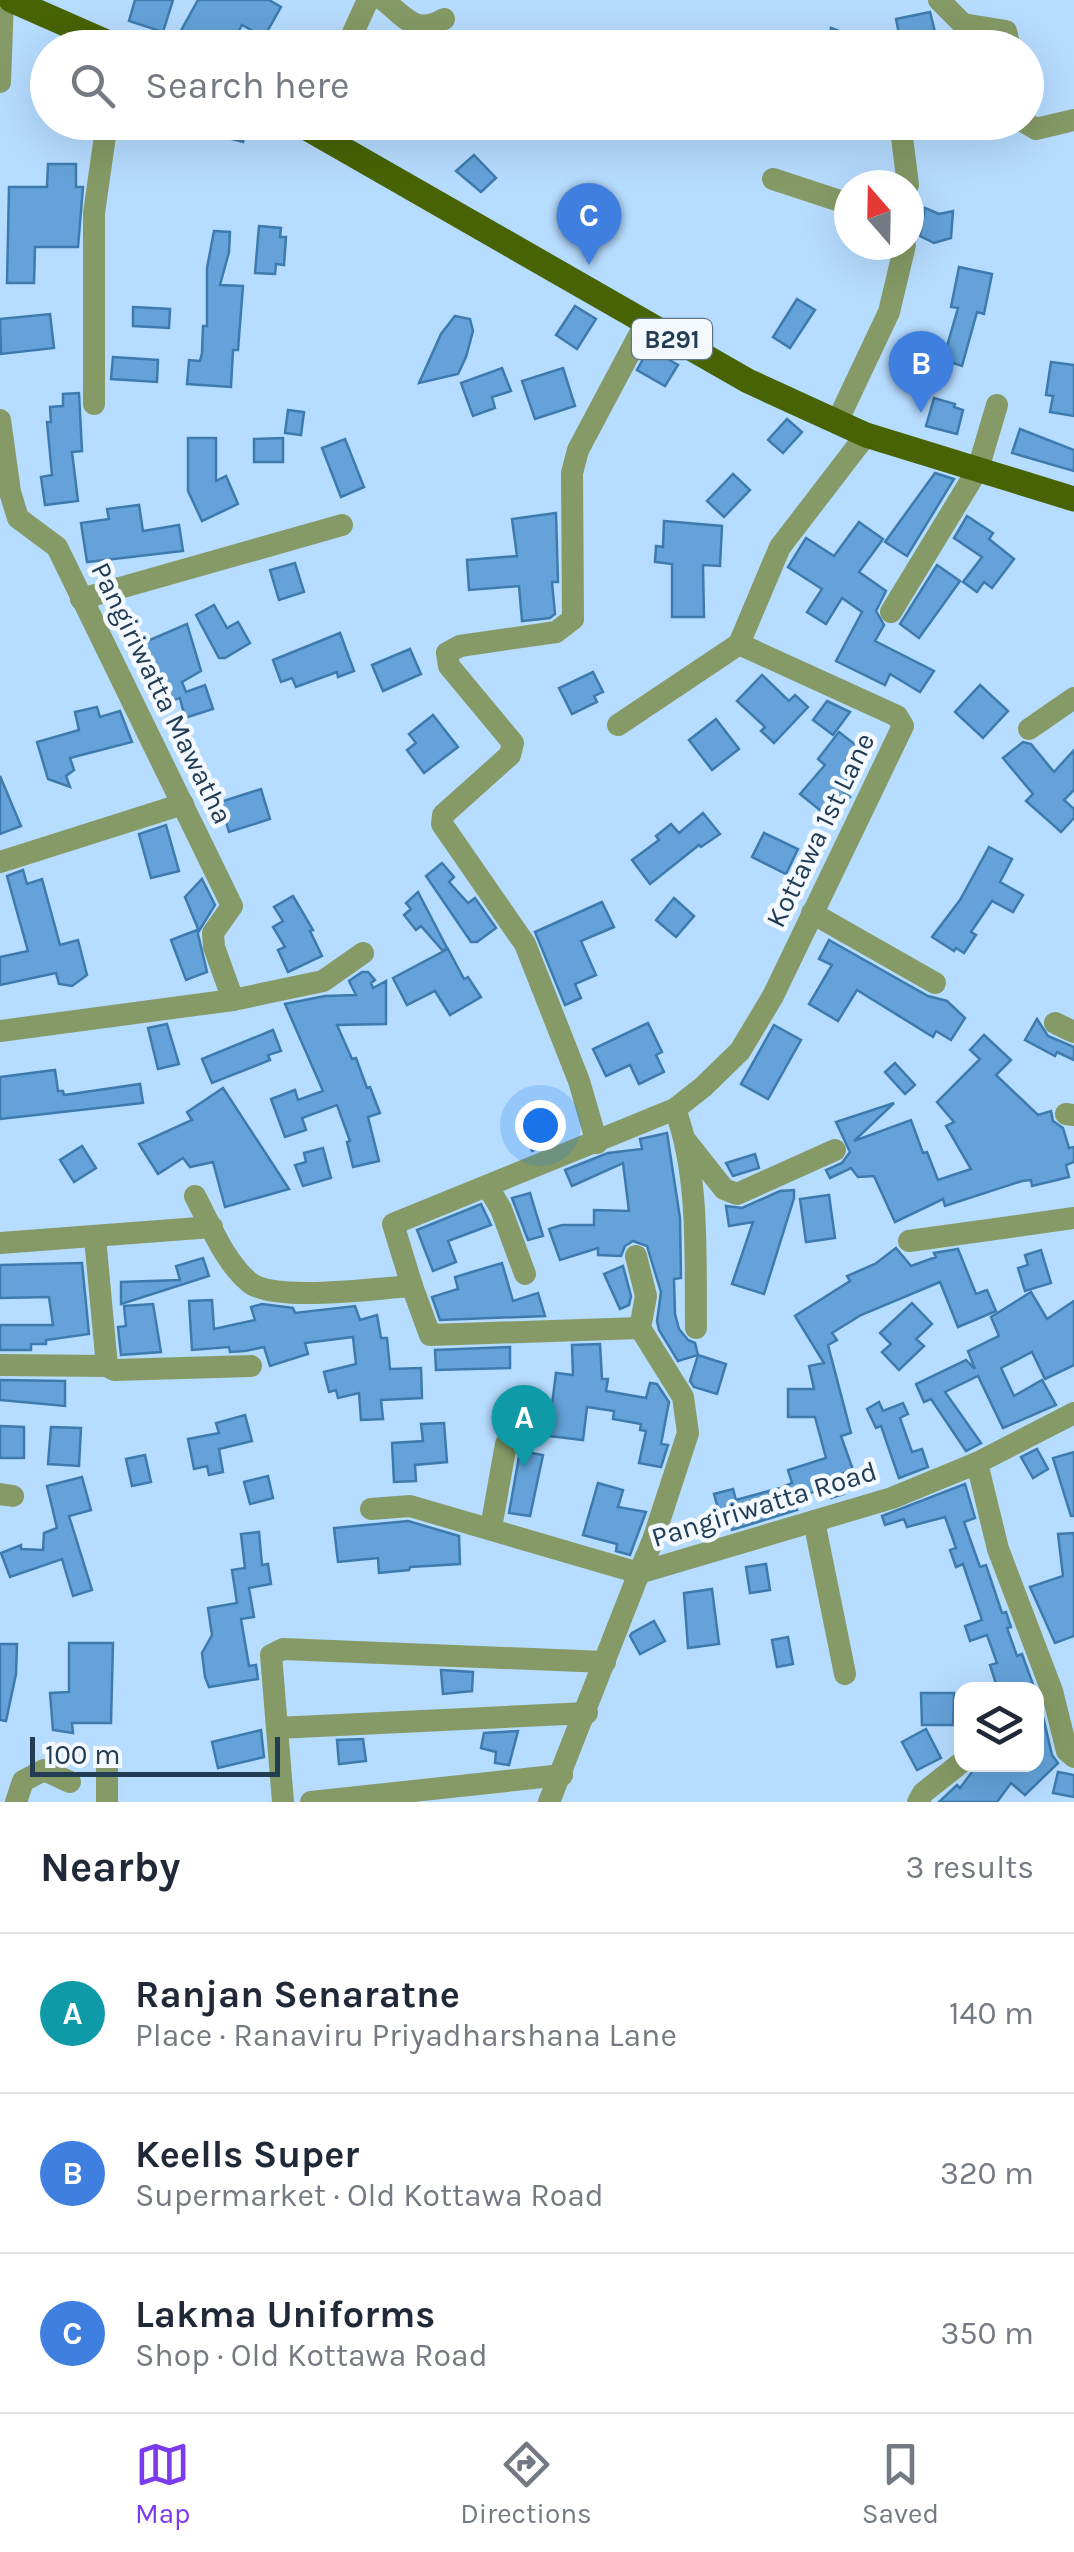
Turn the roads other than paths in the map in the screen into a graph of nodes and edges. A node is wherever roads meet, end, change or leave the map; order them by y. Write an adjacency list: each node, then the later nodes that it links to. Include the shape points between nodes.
1 (3, 0): 10 (street)
2 (11, 0): 7 (main road)
3 (368, 0): 8 (street)
4 (383, 0): 6 (street, via 417,27)
5 (939, 0): 9 (street, via 963,24)
6 (444, 19)
7 (80, 30)
8 (354, 30)
9 (995, 30)
10 (0, 82)
11 (1074, 120): 12 (street)
12 (1044, 127)
13 (104, 140): 21 (street, via 94,213)
14 (332, 140): 20 (main road, B291)
15 (902, 140): 16 (street)
16 (906, 170)
17 (773, 180): 18 (street)
18 (834, 199)
19 (900, 260): 24 (street, via 888,312)
20 (645, 324): 24 (main road, B291, via 748,382); 44 (street, via 572,473 572,619 556,632 447,653 449,666 513,743 510,755 442,816 442,824 525,944)
21 (94, 404)
22 (996, 405): 26 (street)
23 (0, 420): 29 (street, Pangiriwatta Mawatha, via 18,518 57,547)
24 (838, 422): 25 (main road, B291)
25 (866, 435): 26 (main road, B291); 31 (street, via 780,547)
26 (978, 469): 27 (main road, B291); 30 (street)
27 (1074, 499)
28 (342, 524): 29 (street)
29 (81, 599): 35 (street, Pangiriwatta Mawatha)
30 (891, 612)
31 (739, 644): 33 (street); 37 (street, Kottawa 1st Lane, via 897,716 904,726)
32 (1074, 698): 34 (street)
33 (618, 725)
34 (1029, 729)
35 (184, 804): 36 (street); 40 (street, Pangiriwatta Mawatha, via 232,906 213,933)
36 (0, 862)
37 (812, 913): 39 (street); 42 (street, Kottawa 1st Lane, via 740,1051)
38 (363, 953): 40 (street, via 323,981)
39 (935, 983)
40 (233, 1000): 41 (street)
41 (0, 1031)
42 (674, 1110): 43 (street); 44 (street, Kottawa 1st Lane)
43 (686, 1140): 45 (street, via 724,1189 737,1194); 57 (street)
44 (597, 1143): 46 (street, Kottawa 1st Lane)
45 (835, 1150)
46 (488, 1187): 54 (street); 55 (street, Kottawa 1st Lane, via 393,1224)
47 (195, 1196): 49 (street)
48 (1074, 1218): 51 (street)
49 (212, 1227): 50 (street); 55 (street, via 242,1276 274,1294)
50 (95, 1238): 52 (street); 59 (street)
51 (908, 1242)
52 (0, 1243)
53 (636, 1256): 56 (street, via 646,1296)
54 (525, 1274)
55 (412, 1286): 56 (street, via 430,1336)
56 (640, 1328): 67 (street, via 683,1397 688,1433)
57 (696, 1328)
58 (0, 1365): 59 (street)
59 (107, 1366): 60 (street)
60 (252, 1366)
61 (1074, 1413): 63 (street, Pangiriwatta Road)
62 (506, 1444): 66 (street)
63 (976, 1463): 65 (street, Pangiriwatta Road); 70 (street)
64 (371, 1510): 66 (street, via 410,1506)
65 (814, 1521): 67 (street, Pangiriwatta Road); 69 (street)
66 (491, 1528): 67 (street)
67 (639, 1573): 68 (street, Pangiriwatta Road)
68 (605, 1662): 72 (street, Pangiriwatta Road); 73 (street, via 283,1649 271,1655)
69 (845, 1674)
70 (1039, 1682)
71 (1044, 1697): 74 (street)
72 (586, 1713): 73 (street); 77 (street, Pangiriwatta Road)
73 (277, 1728): 81 (street)
74 (1074, 1757)
75 (107, 1762): 80 (street)
76 (954, 1768): 84 (street)
77 (562, 1775): 82 (street); 83 (street, Pangiriwatta Road)
78 (70, 1782): 79 (street, via 44,1770 23,1780)
79 (16, 1802)
80 (107, 1802)
81 (283, 1802)
82 (311, 1802)
83 (549, 1802)
84 (918, 1802)

